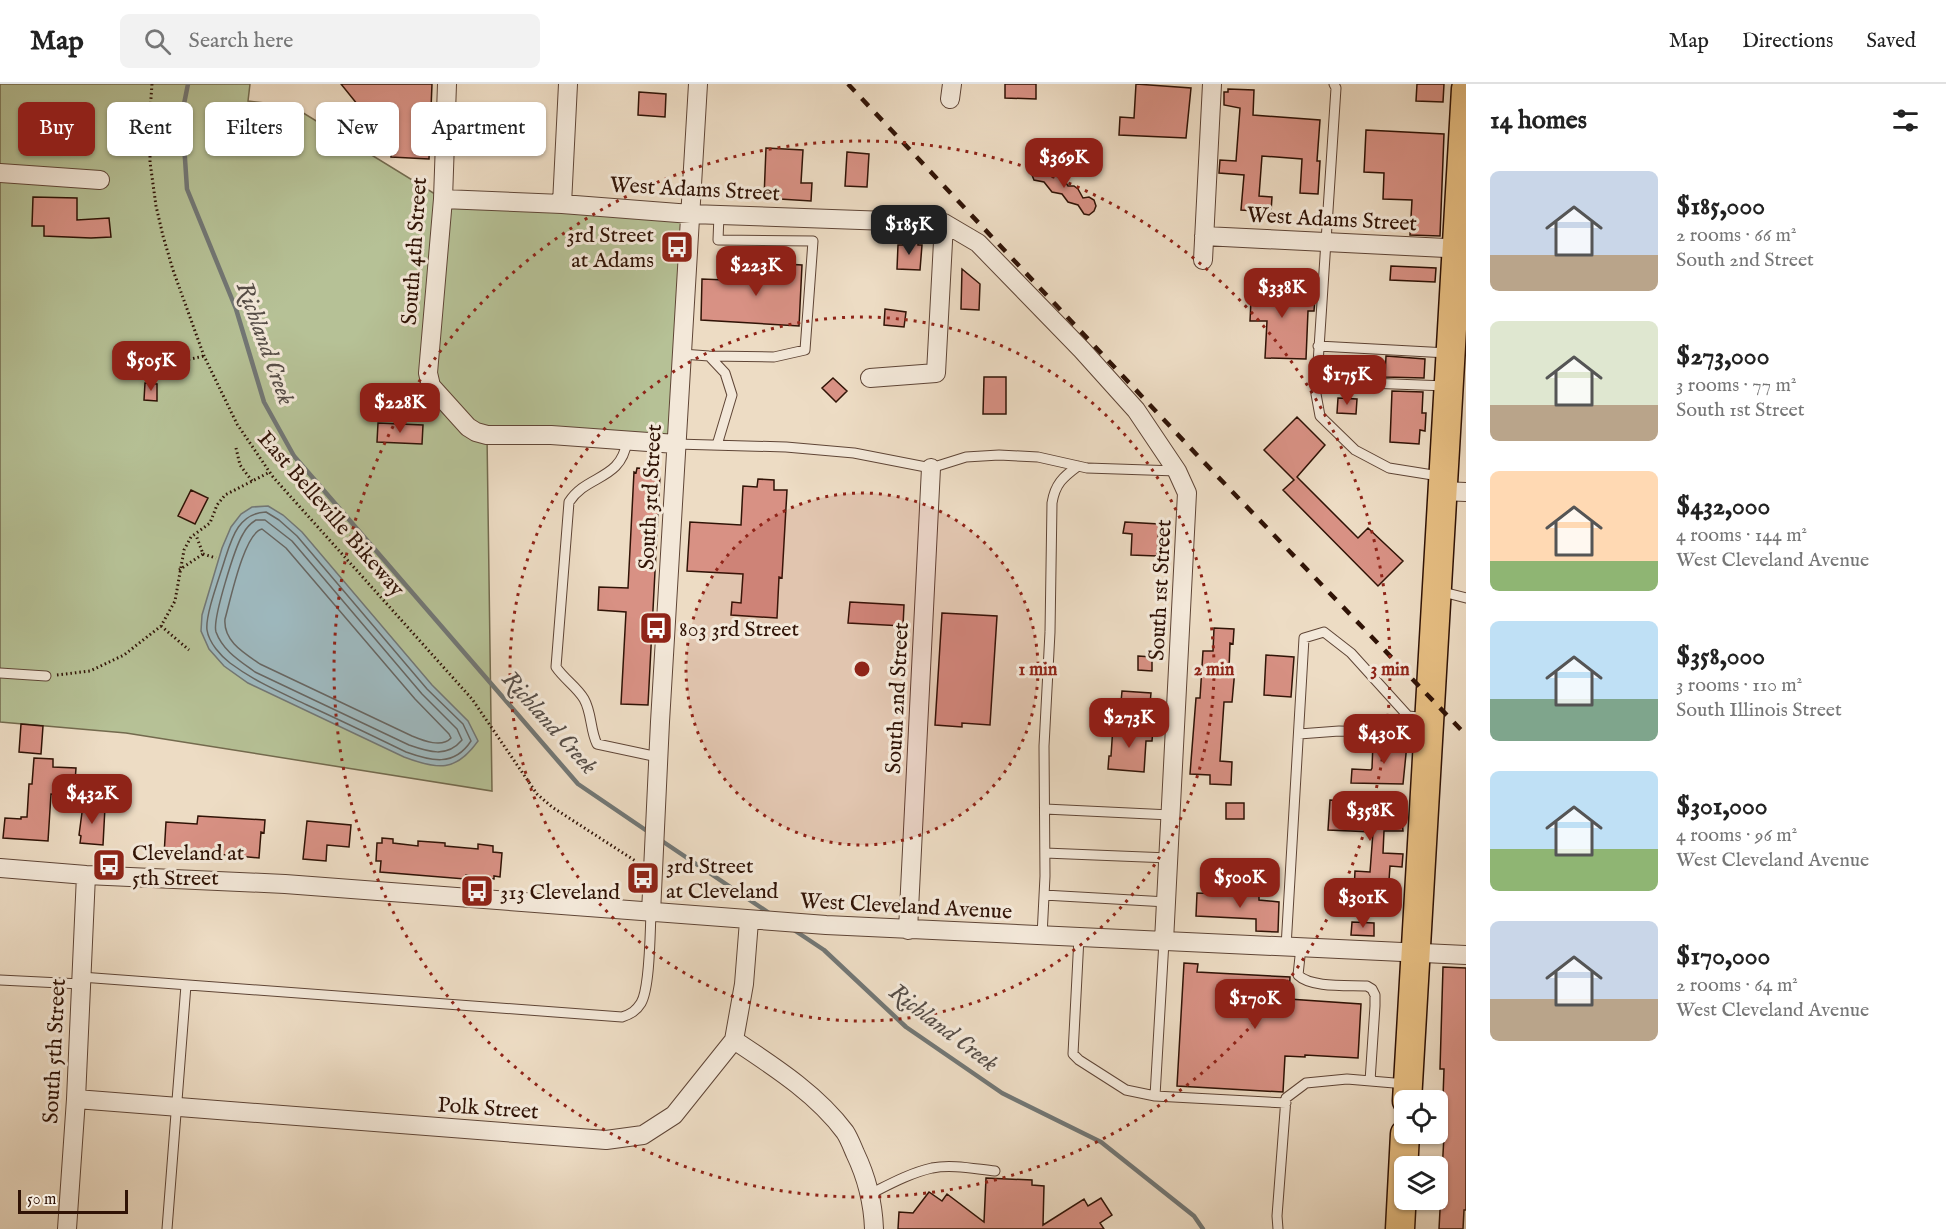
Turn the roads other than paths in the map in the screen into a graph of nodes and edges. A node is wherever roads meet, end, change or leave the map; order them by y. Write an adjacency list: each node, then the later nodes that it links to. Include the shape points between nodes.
1 (447, 84): 10 (street, South 4th Street)
2 (568, 84): 11 (street)
3 (698, 84): 12 (street, South 3rd Street)
4 (1212, 84): 15 (street)
5 (1334, 84): 16 (lane)
6 (1466, 89): 7 (main road)
7 (1464, 140): 17 (main road)
8 (0, 173): 9 (street)
9 (100, 180)
10 (442, 199): 11 (street, West Adams Street); 26 (street, South 4th Street, via 428,373 431,386 476,432)
11 (562, 204): 12 (street, West Adams Street)
12 (691, 214): 13 (street, West Adams Street); 21 (street, South 3rd Street)
13 (719, 215): 14 (street, West Adams Street); 22 (lane, via 718,240 813,241 809,306 805,350 774,357)
14 (944, 223): 23 (street, via 936,373); 31 (street, via 978,243 1082,350 1136,410)
15 (1204, 236): 16 (street, West Adams Street); 18 (street)
16 (1325, 242): 17 (street, West Adams Street); 19 (lane)
17 (1461, 249): 20 (main road)
18 (1203, 260)
19 (1318, 346): 20 (lane); 24 (lane)
20 (1451, 353): 25 (main road)
21 (682, 354): 22 (lane); 27 (street, South 3rd Street)
22 (709, 356): 28 (lane, via 725,373 732,395)
23 (870, 378)
24 (1316, 381): 25 (lane); 32 (lane, via 1320,416 1355,450 1389,468)
25 (1449, 387): 32 (main road)
26 (627, 441): 27 (street); 39 (lane, via 625,454 615,468 569,502 556,668 583,696 597,744)
27 (676, 444): 28 (lane); 39 (street, South 3rd Street)
28 (717, 445): 30 (lane, via 854,453)
29 (1078, 466): 30 (lane, via 999,455 966,457); 31 (lane); 40 (lane, via 1062,477 1052,503)
30 (931, 468): 50 (street, South 2nd Street)
31 (1177, 471): 41 (street, South 1st Street, via 1187,493)
32 (1451, 486): 33 (main road)
33 (1437, 590): 34 (lane); 37 (main road)
34 (1466, 598)
35 (0, 673): 36 (lane)
36 (46, 676)
37 (1419, 717): 38 (lane, via 1401,733); 38 (lane, via 1324,632 1305,638); 55 (main road)
38 (1299, 734): 54 (lane)
39 (658, 758): 48 (street, South 3rd Street)
40 (1045, 809): 41 (lane); 42 (lane)
41 (1171, 815): 43 (street, South 1st Street)
42 (1045, 853): 43 (lane); 46 (lane)
43 (1169, 858): 47 (street, South 1st Street)
44 (0, 868): 45 (street, West Cleveland Avenue)
45 (86, 875): 48 (street, West Cleveland Avenue, via 285,884); 58 (street, South 5th Street)
46 (1044, 895): 47 (lane); 51 (lane)
47 (1167, 902): 53 (street, South 1st Street)
48 (651, 913): 49 (street, West Cleveland Avenue); 59 (lane, via 642,1001 633,1013 622,1017)
49 (752, 921): 50 (street, West Cleveland Avenue); 60 (street, Polk Street)
50 (908, 930): 51 (street, West Cleveland Avenue)
51 (1042, 936): 52 (street, West Cleveland Avenue)
52 (1079, 937): 53 (street, West Cleveland Avenue); 64 (lane, via 1073,1054 1126,1090)
53 (1164, 941): 54 (street, West Cleveland Avenue); 64 (lane)
54 (1294, 947): 55 (street, West Cleveland Avenue); 61 (lane, via 1298,975 1303,980 1372,988 1375,1006)
55 (1416, 953): 56 (street, West Cleveland Avenue); 63 (main road)
56 (1466, 955)
57 (0, 980): 58 (lane)
58 (81, 981): 59 (lane); 65 (street, South 5th Street)
59 (186, 985): 67 (lane)
60 (734, 1040): 67 (street, Polk Street, via 674,1115 643,1135 606,1140); 70 (street, via 812,1097 846,1133)
61 (1370, 1081): 62 (lane); 66 (lane, via 1306,1083 1286,1098)
62 (1398, 1090)
63 (1407, 1090)
64 (1155, 1096): 66 (lane)
65 (76, 1099): 67 (street, Polk Street); 71 (street, South 5th Street)
66 (1286, 1103): 74 (lane)
67 (177, 1107): 72 (lane)
68 (1404, 1144): 75 (main road)
69 (995, 1171): 70 (lane, via 933,1168)
70 (870, 1194): 73 (street)
71 (67, 1229)
72 (167, 1229)
73 (874, 1229)
74 (1278, 1229)
75 (1400, 1229)

